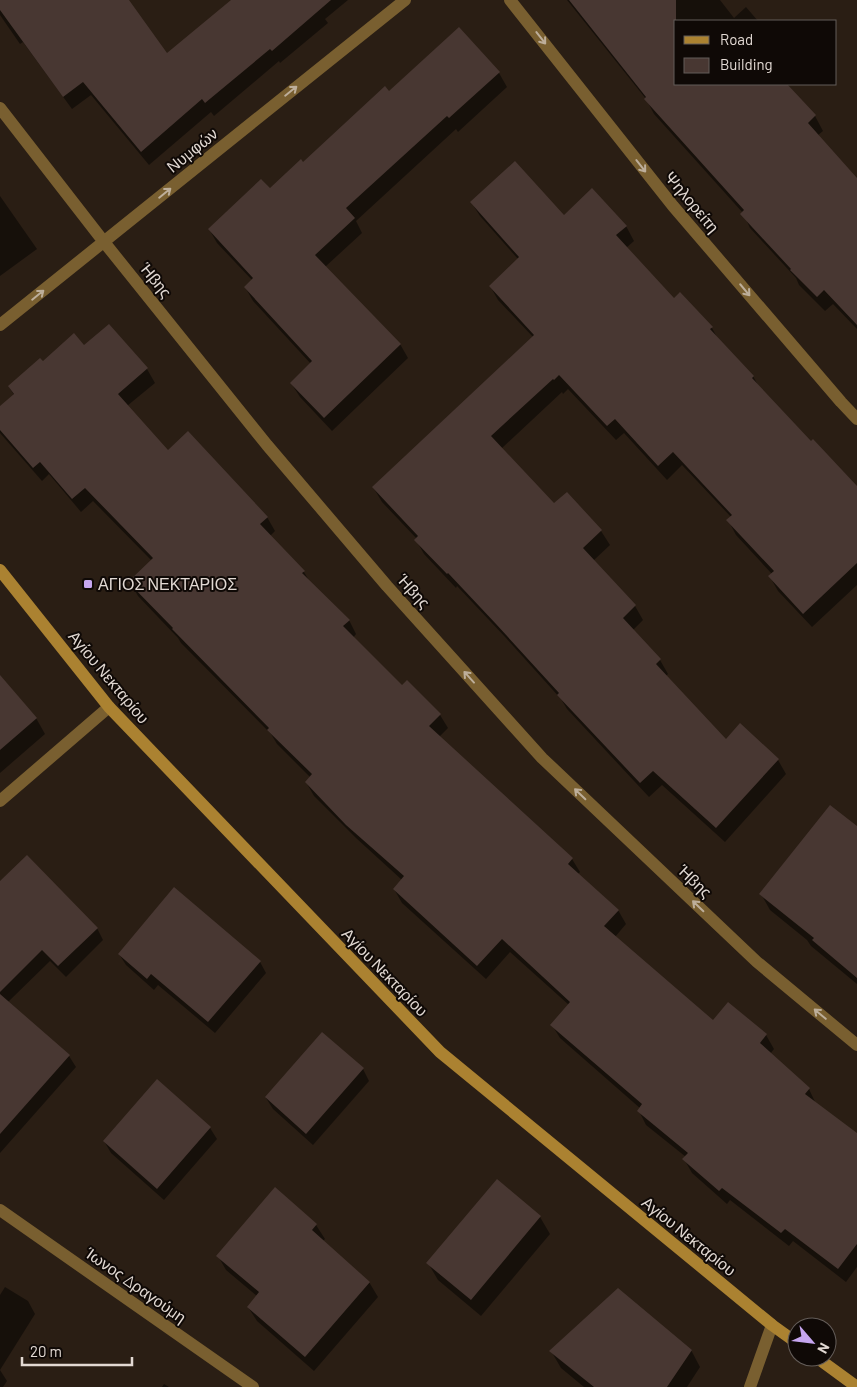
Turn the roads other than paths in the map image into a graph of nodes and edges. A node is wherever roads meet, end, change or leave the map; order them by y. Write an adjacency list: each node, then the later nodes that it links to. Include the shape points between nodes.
1 (405, 0): 4 (street, Νυμφών, one-way to 1)
2 (510, 0): 6 (street, Ψηλορείτη, one-way to 6, via 673,206)
3 (0, 108): 4 (street, Ήβης)
4 (104, 242): 5 (street, Νυμφών, one-way to 4); 10 (street, Ήβης, one-way to 4, via 757,962 542,758 387,586 267,446)
5 (0, 325)
6 (857, 419)
7 (0, 570): 8 (street, Αγίου Νεκταρίου)
8 (109, 707): 9 (street); 12 (street, Αγίου Νεκταρίου, via 440,1052)
9 (0, 800)
10 (857, 1046)
11 (0, 1210): 15 (street, Ίωνος Δραγούμη)
12 (772, 1325): 13 (street, Αγίου Νεκταρίου); 16 (street)
13 (787, 1336)
14 (830, 1367): 17 (street)
15 (253, 1387)
16 (750, 1387)
17 (857, 1387)

